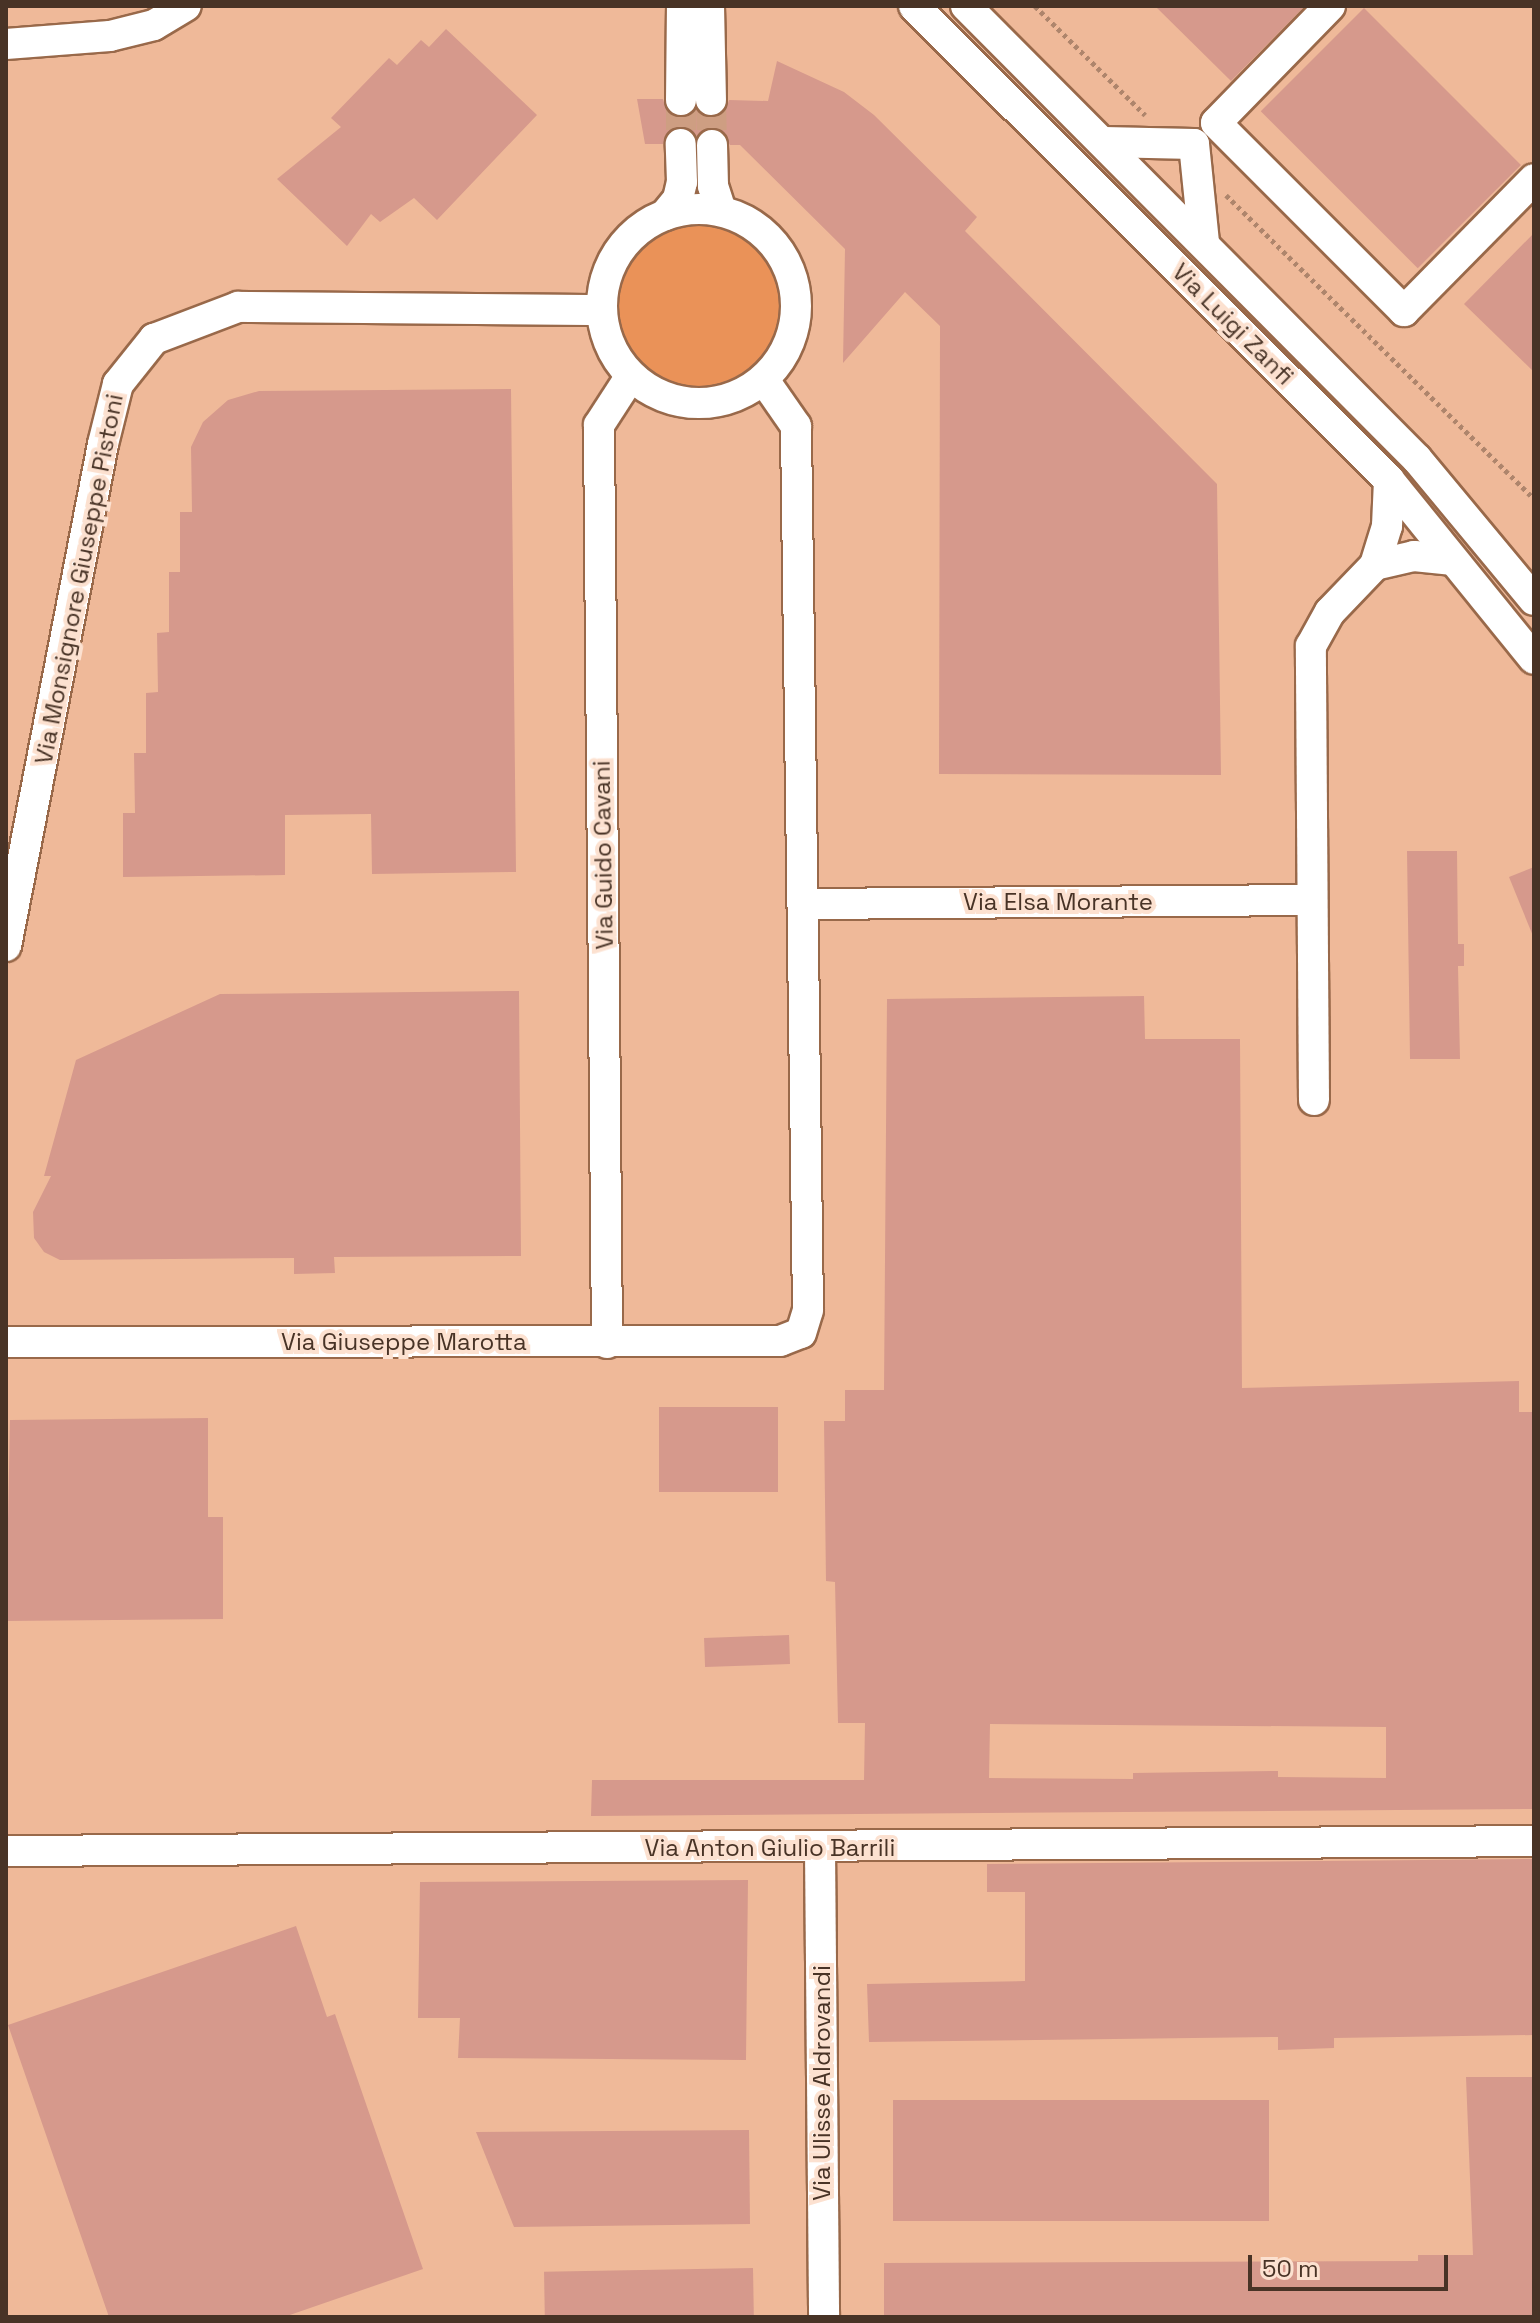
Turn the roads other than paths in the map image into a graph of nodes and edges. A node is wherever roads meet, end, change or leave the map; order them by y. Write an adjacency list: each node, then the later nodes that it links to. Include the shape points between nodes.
1 (186, 6): 7 (street, via 154,25 110,36)
2 (682, 6): 8 (street)
3 (709, 6): 9 (street)
4 (914, 6): 21 (street, Via Luigi Zanfi)
5 (966, 6): 10 (street, Via Luigi Zanfi)
6 (1330, 6): 12 (street)
7 (18, 43)
8 (681, 100)
9 (711, 100)
10 (1104, 142): 12 (street); 17 (street, Via Luigi Zanfi)
11 (681, 144): 16 (street, via 682,182 678,199)
12 (1195, 144): 14 (street, via 1404,311); 17 (street)
13 (712, 145): 15 (street, via 713,186)
14 (1534, 179)
15 (721, 210): 16 (street); 20 (street, via 765,233 788,263 797,294 791,339)
16 (665, 215): 18 (street, via 646,224 617,254 603,289)
17 (1204, 243): 24 (street, Via Luigi Zanfi, via 1417,459)
18 (602, 310): 19 (street, via 609,344); 28 (street, Via Monsignore Giuseppe Pistoni, via 238,307 154,339 118,384)
19 (630, 377): 20 (street, via 659,395 706,404 736,397); 31 (street, Via Guido Cavani, via 599,425)
20 (764, 380): 27 (street, via 796,426)
21 (1389, 480): 22 (street, Via Luigi Zanfi); 23 (street, via 1387,526)
22 (1451, 560): 23 (street, via 1414,556); 25 (street, Via Luigi Zanfi)
23 (1375, 565): 26 (street, via 1330,612 1311,646)
24 (1534, 600)
25 (1534, 659)
26 (1312, 900): 27 (street, Via Elsa Morante); 29 (street)
27 (805, 904): 31 (street, Via Giuseppe Marotta, via 808,1310 801,1333 780,1341)
28 (6, 946)
29 (1314, 1100)
30 (6, 1342): 31 (street, Via Giuseppe Marotta)
31 (607, 1343)
32 (1534, 1841): 33 (street, Via Anton Giulio Barrili)
33 (820, 1849): 34 (street, Via Anton Giulio Barrili); 35 (street, Via Ulisse Aldrovandi)
34 (6, 1851)
35 (824, 2317)

